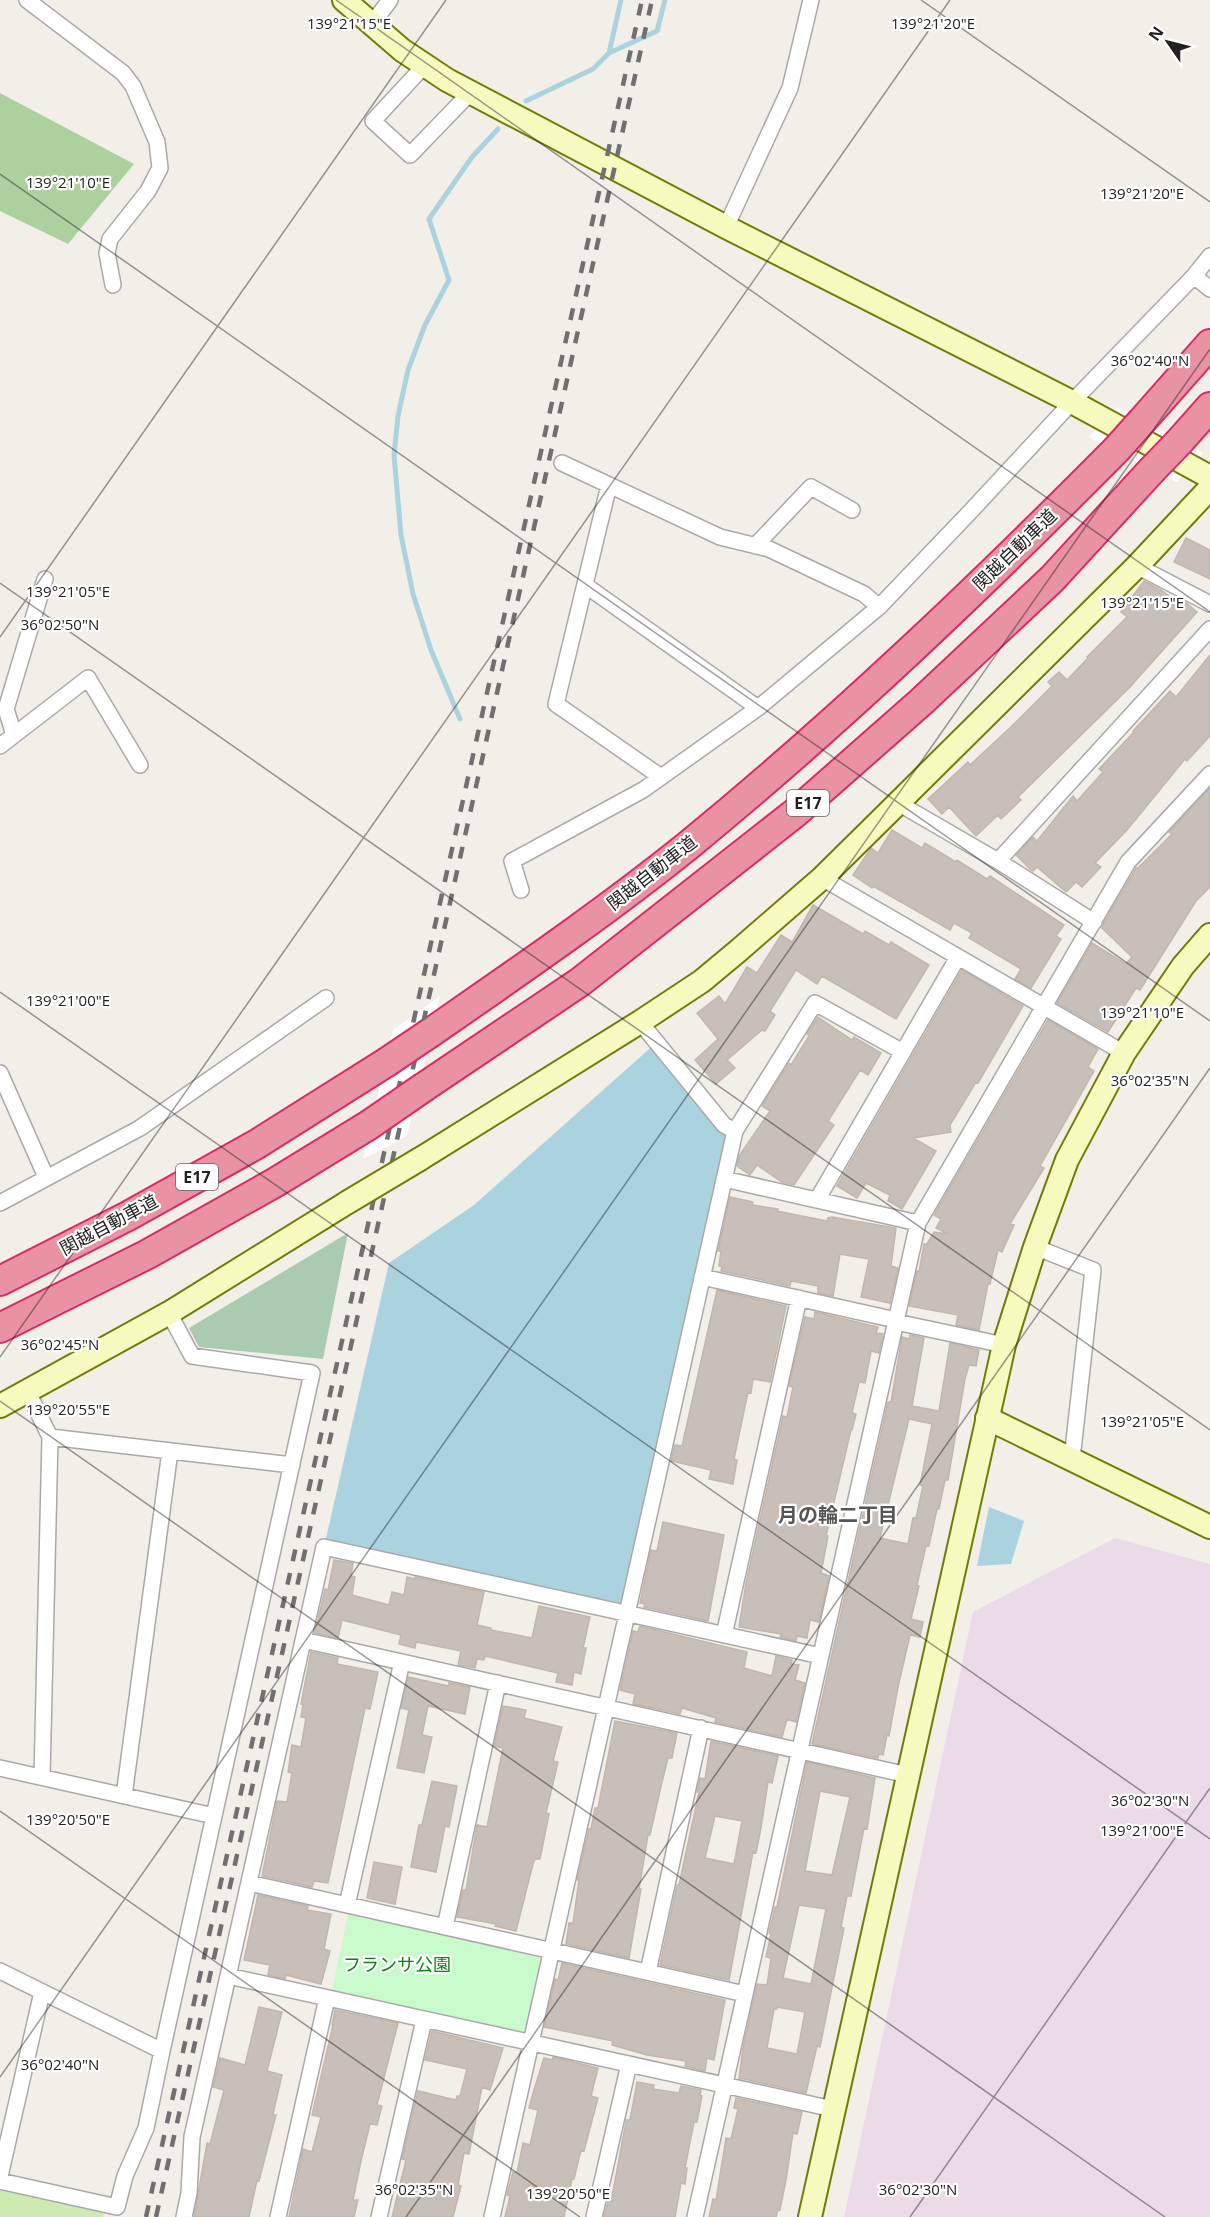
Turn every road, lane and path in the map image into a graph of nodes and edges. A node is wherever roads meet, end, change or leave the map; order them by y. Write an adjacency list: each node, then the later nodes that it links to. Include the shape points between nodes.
1 (27, 0): 11 (street, via 123,73 134,86 157,142 160,168 148,191 110,239 107,253)
2 (344, 0): 5 (street)
3 (390, 0): 5 (street)
4 (811, 0): 8 (street, via 790,88)
5 (372, 24): 6 (street)
6 (424, 66): 7 (street); 7 (street, via 373,121 410,155)
7 (470, 93): 8 (street)
8 (726, 227): 14 (street)
9 (1210, 256): 10 (street)
10 (1194, 276): 12 (street); 14 (street)
11 (113, 285)
12 (1210, 289)
13 (1210, 344): 55 (highway, 関越自動車道 / E17, bridge, via 1116,450 1010,556 902,659 690,844 584,925 387,1062 257,1144)
14 (1072, 402): 17 (street); 26 (street)
15 (1210, 406): 59 (highway, E17, bridge, via 1052,579 921,702 795,813 580,982 369,1125 276,1182 148,1254)
16 (562, 463): 18 (street)
17 (1210, 477)
18 (609, 485): 21 (street, via 720,537); 24 (street)
19 (1210, 488): 22 (street)
20 (852, 510): 21 (street, via 811,487)
21 (755, 546): 26 (street, via 864,594)
22 (1137, 566): 25 (street); 34 (street)
23 (45, 579): 29 (street, via 6,709)
24 (585, 585): 28 (street); 33 (street, via 556,704)
25 (1210, 604)
26 (879, 607): 28 (street)
27 (1210, 629): 35 (street)
28 (758, 708): 33 (street)
29 (14, 735): 30 (street); 31 (street, via 88,678)
30 (0, 746)
31 (140, 765)
32 (1210, 774): 38 (street, via 1128,862)
33 (661, 777): 37 (street, via 512,861)
34 (898, 803): 35 (street); 36 (street)
35 (998, 861): 38 (street)
36 (822, 878): 40 (street); 43 (street, via 702,981)
37 (521, 890)
38 (1094, 922): 42 (street)
39 (1210, 934): 45 (street, via 1183,966)
40 (958, 957): 42 (street); 44 (street)
41 (326, 998): 48 (street, via 140,1128)
42 (1044, 1007): 45 (street); 52 (street)
43 (640, 1022): 47 (street, via 724,1125); 57 (street, bridge)
44 (903, 1052): 47 (street, via 815,1003); 50 (street)
45 (1124, 1053): 53 (street, via 1067,1160)
46 (0, 1074): 48 (street)
47 (735, 1131): 49 (street)
48 (46, 1177): 51 (street)
49 (724, 1179): 50 (street); 54 (street)
50 (817, 1200): 52 (street)
51 (0, 1203)
52 (918, 1223): 58 (street)
53 (1035, 1247): 60 (street); 66 (street, via 1094,1270)
54 (702, 1277): 56 (street); 69 (street)
55 (0, 1281)
56 (799, 1298): 58 (street); 70 (street)
57 (169, 1313): 61 (street); 67 (street, via 192,1356 312,1373)
58 (896, 1321): 60 (street); 72 (street)
59 (0, 1328)
60 (1004, 1345): 63 (street)
61 (27, 1392): 62 (street); 64 (street)
62 (0, 1406)
63 (987, 1418): 66 (street); 79 (street)
64 (50, 1437): 65 (street); 80 (street)
65 (170, 1450): 67 (street); 81 (street)
66 (1072, 1459): 68 (street)
67 (292, 1465): 82 (street)
68 (1210, 1527)
69 (627, 1613): 70 (street); 71 (street, via 324,1547); 75 (street)
70 (724, 1635): 72 (street)
71 (303, 1640): 73 (street); 83 (street)
72 (821, 1656): 77 (street)
73 (402, 1662): 74 (street); 84 (street)
74 (498, 1683): 75 (street); 85 (street)
75 (606, 1707): 76 (street); 86 (street)
76 (701, 1728): 77 (street); 88 (street)
77 (800, 1750): 79 (street); 91 (street)
78 (0, 1768): 80 (street)
79 (908, 1774): 98 (street)
80 (42, 1778): 81 (street)
81 (124, 1796): 82 (street)
82 (214, 1816): 95 (street)
83 (249, 1883): 84 (street); 89 (street)
84 (347, 1905): 85 (street)
85 (445, 1927): 86 (street)
86 (552, 1951): 88 (street); 94 (street)
87 (0, 1971): 90 (street)
88 (648, 1972): 91 (street)
89 (228, 1976): 92 (street); 101 (street, via 192,2137)
90 (42, 1992): 95 (street); 99 (street)
91 (745, 1994): 97 (street)
92 (327, 1998): 93 (street); 102 (street)
93 (424, 2020): 94 (street); 103 (street)
94 (531, 2043): 96 (street); 104 (street)
95 (162, 2051): 100 (street, via 146,2128 125,2176 117,2207)
96 (629, 2064): 97 (street); 105 (street)
97 (724, 2085): 98 (street); 106 (street)
98 (833, 2109): 107 (street)
99 (0, 2176)
100 (0, 2181)
101 (184, 2217)
102 (278, 2217)
103 (379, 2217)
104 (492, 2217)
105 (594, 2217)
106 (695, 2217)
107 (810, 2217)

